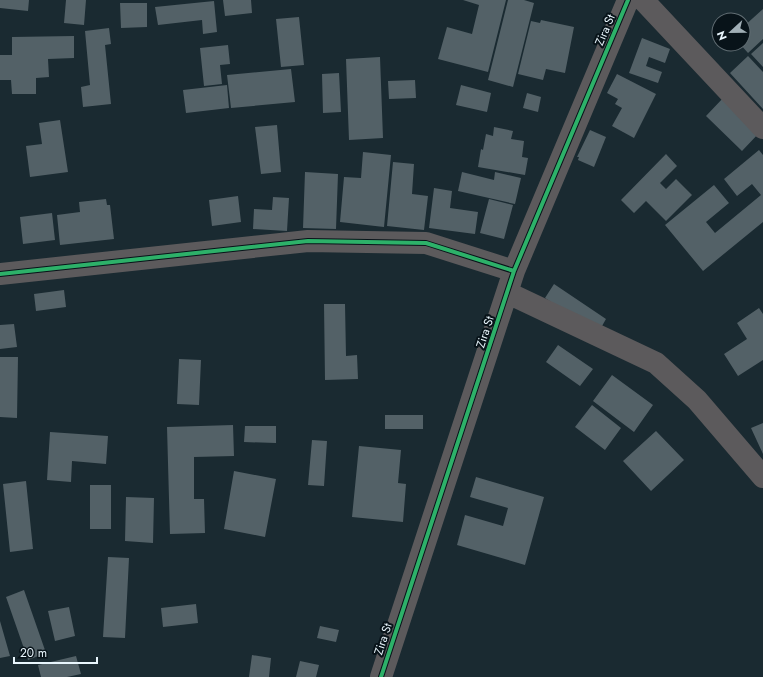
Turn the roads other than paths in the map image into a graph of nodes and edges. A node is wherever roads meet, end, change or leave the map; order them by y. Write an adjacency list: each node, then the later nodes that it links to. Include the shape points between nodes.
1 (628, 0): 4 (street, Zira St)
2 (643, 0): 3 (street)
3 (763, 128)
4 (514, 271): 5 (street, via 426,243 308,241); 6 (street, Zira St)
5 (0, 274)
6 (508, 293): 7 (street, via 656,363 697,400); 8 (street, Zira St)
7 (763, 477)
8 (381, 677)

